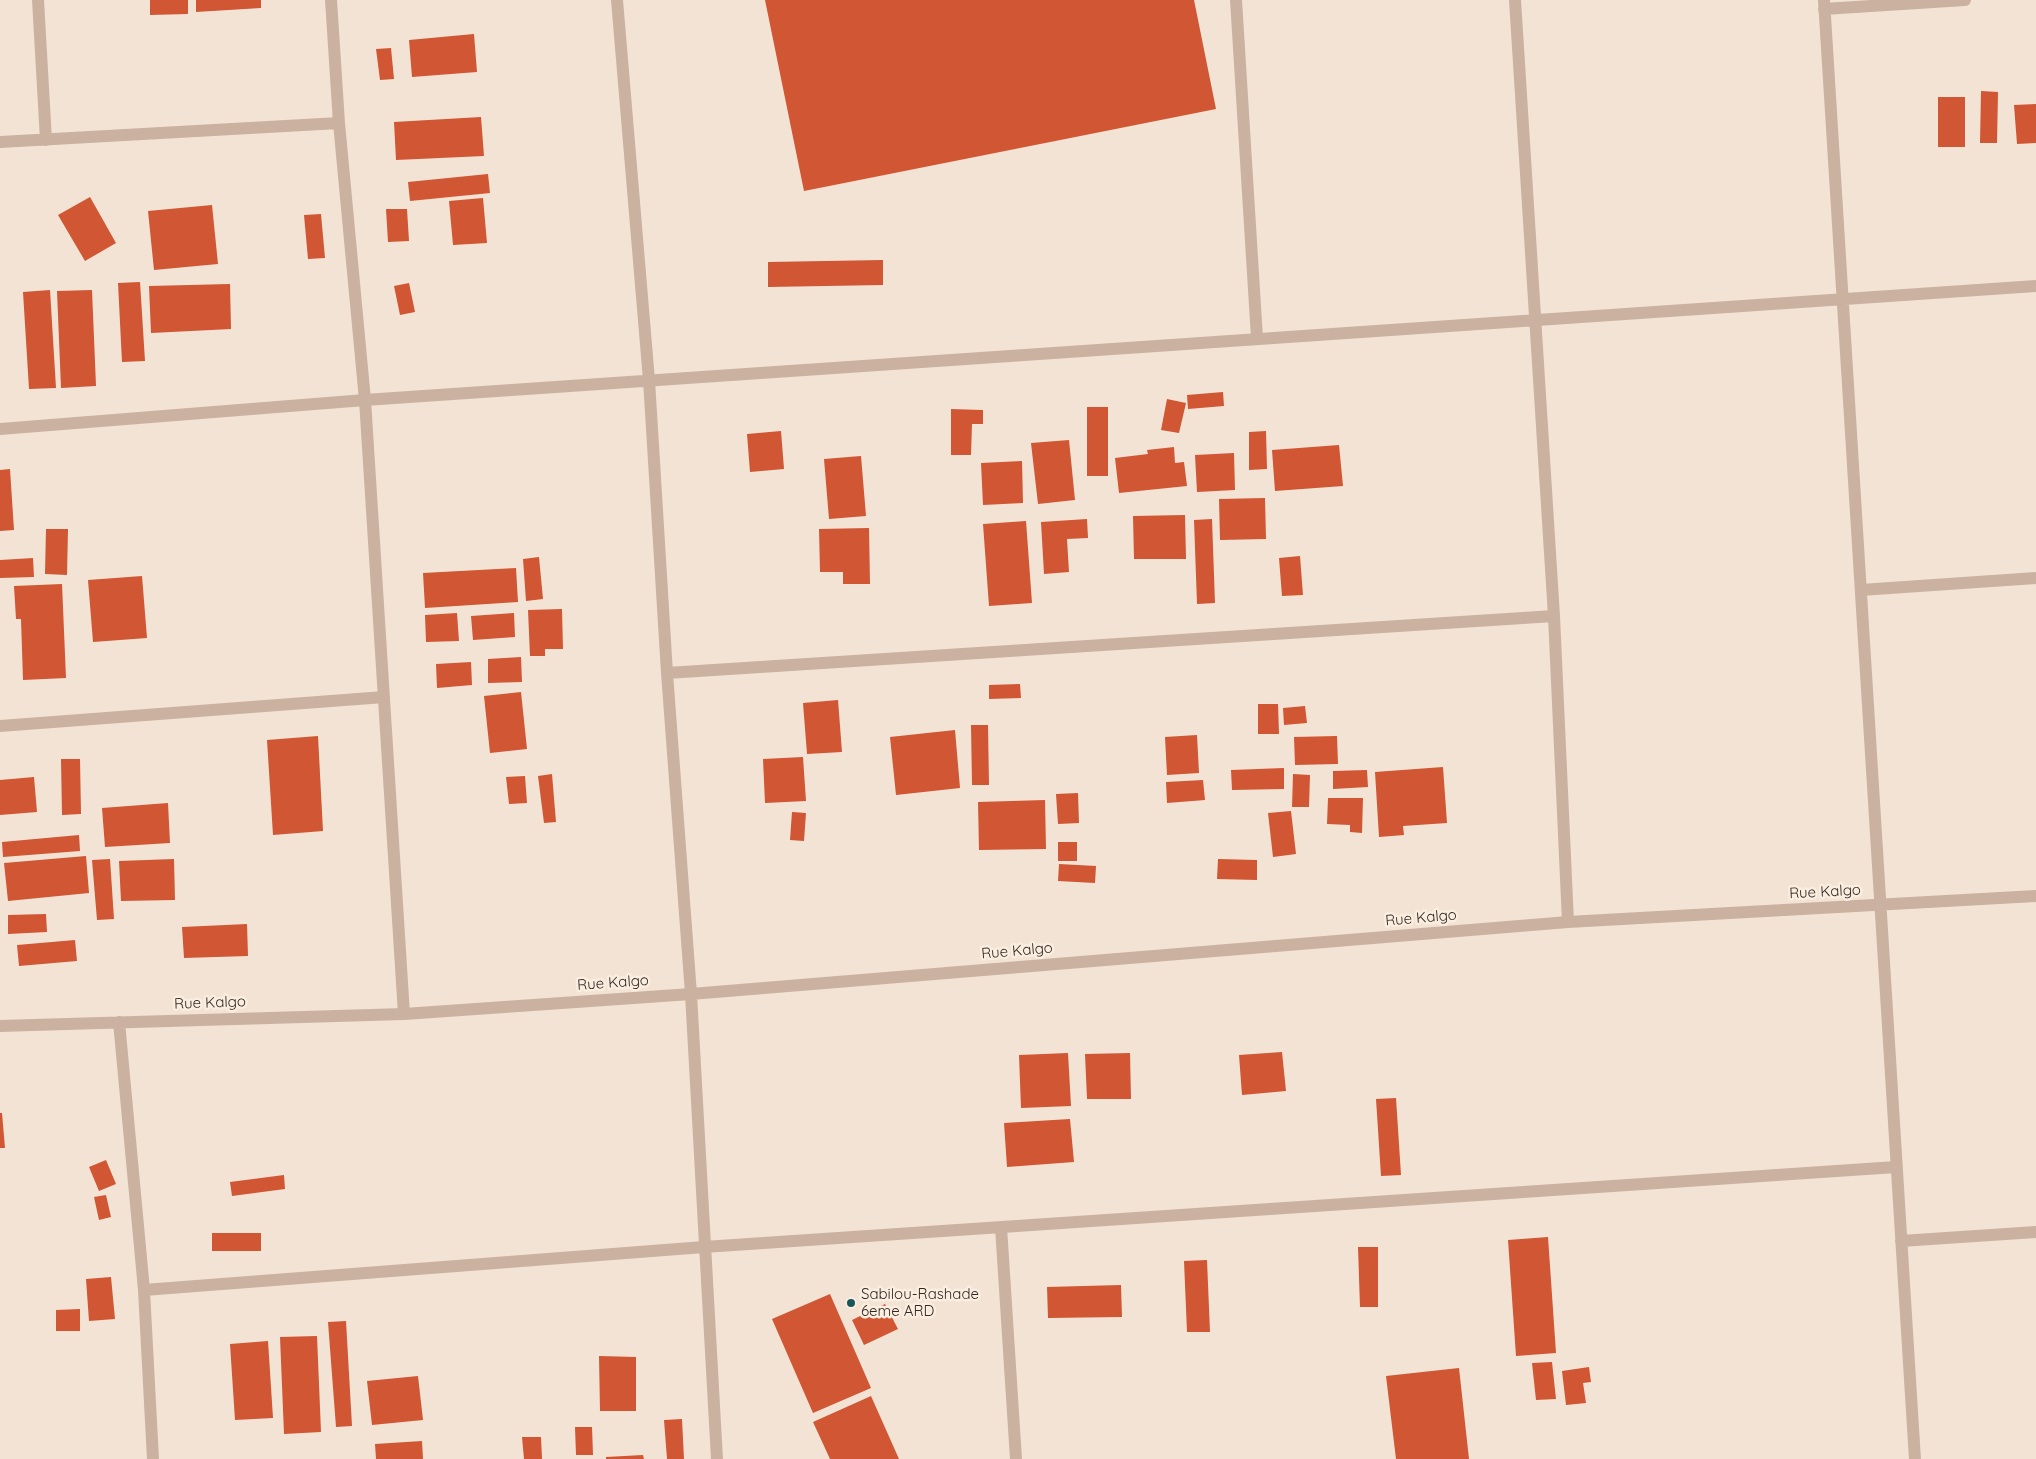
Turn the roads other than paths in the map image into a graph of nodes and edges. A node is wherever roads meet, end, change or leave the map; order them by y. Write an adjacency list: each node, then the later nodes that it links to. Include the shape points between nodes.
1 (38, 0): 9 (street)
2 (330, 0): 8 (street)
3 (617, 0): 15 (street)
4 (1236, 0): 14 (street)
5 (1515, 0): 13 (street)
6 (1965, 0): 7 (street)
7 (1824, 5): 12 (street)
8 (339, 123): 9 (street); 16 (street)
9 (46, 140): 10 (street)
10 (0, 142)
11 (2036, 286): 12 (street)
12 (1842, 298): 13 (street); 19 (street)
13 (1535, 319): 14 (street); 20 (street)
14 (1257, 338): 15 (street)
15 (649, 380): 16 (street); 21 (street)
16 (365, 400): 17 (street); 22 (street)
17 (0, 429)
18 (2036, 578): 19 (street)
19 (1861, 590): 25 (street)
20 (1554, 616): 21 (street); 26 (street)
21 (667, 673): 27 (street)
22 (384, 697): 23 (street); 28 (street)
23 (0, 726)
24 (2036, 896): 25 (street, Rue Kalgo)
25 (1880, 905): 26 (street, Rue Kalgo); 31 (street)
26 (1568, 922): 27 (street, Rue Kalgo)
27 (691, 994): 28 (street, Rue Kalgo); 35 (street)
28 (404, 1014): 29 (street, Rue Kalgo)
29 (119, 1022): 30 (street, Rue Kalgo); 36 (street)
30 (0, 1026)
31 (1896, 1167): 32 (street); 34 (street)
32 (1001, 1227): 35 (street); 39 (street)
33 (2036, 1232): 34 (street)
34 (1901, 1241): 40 (street)
35 (704, 1247): 36 (street); 38 (street)
36 (144, 1290): 37 (street)
37 (153, 1459)
38 (717, 1459)
39 (1016, 1459)
40 (1915, 1459)

